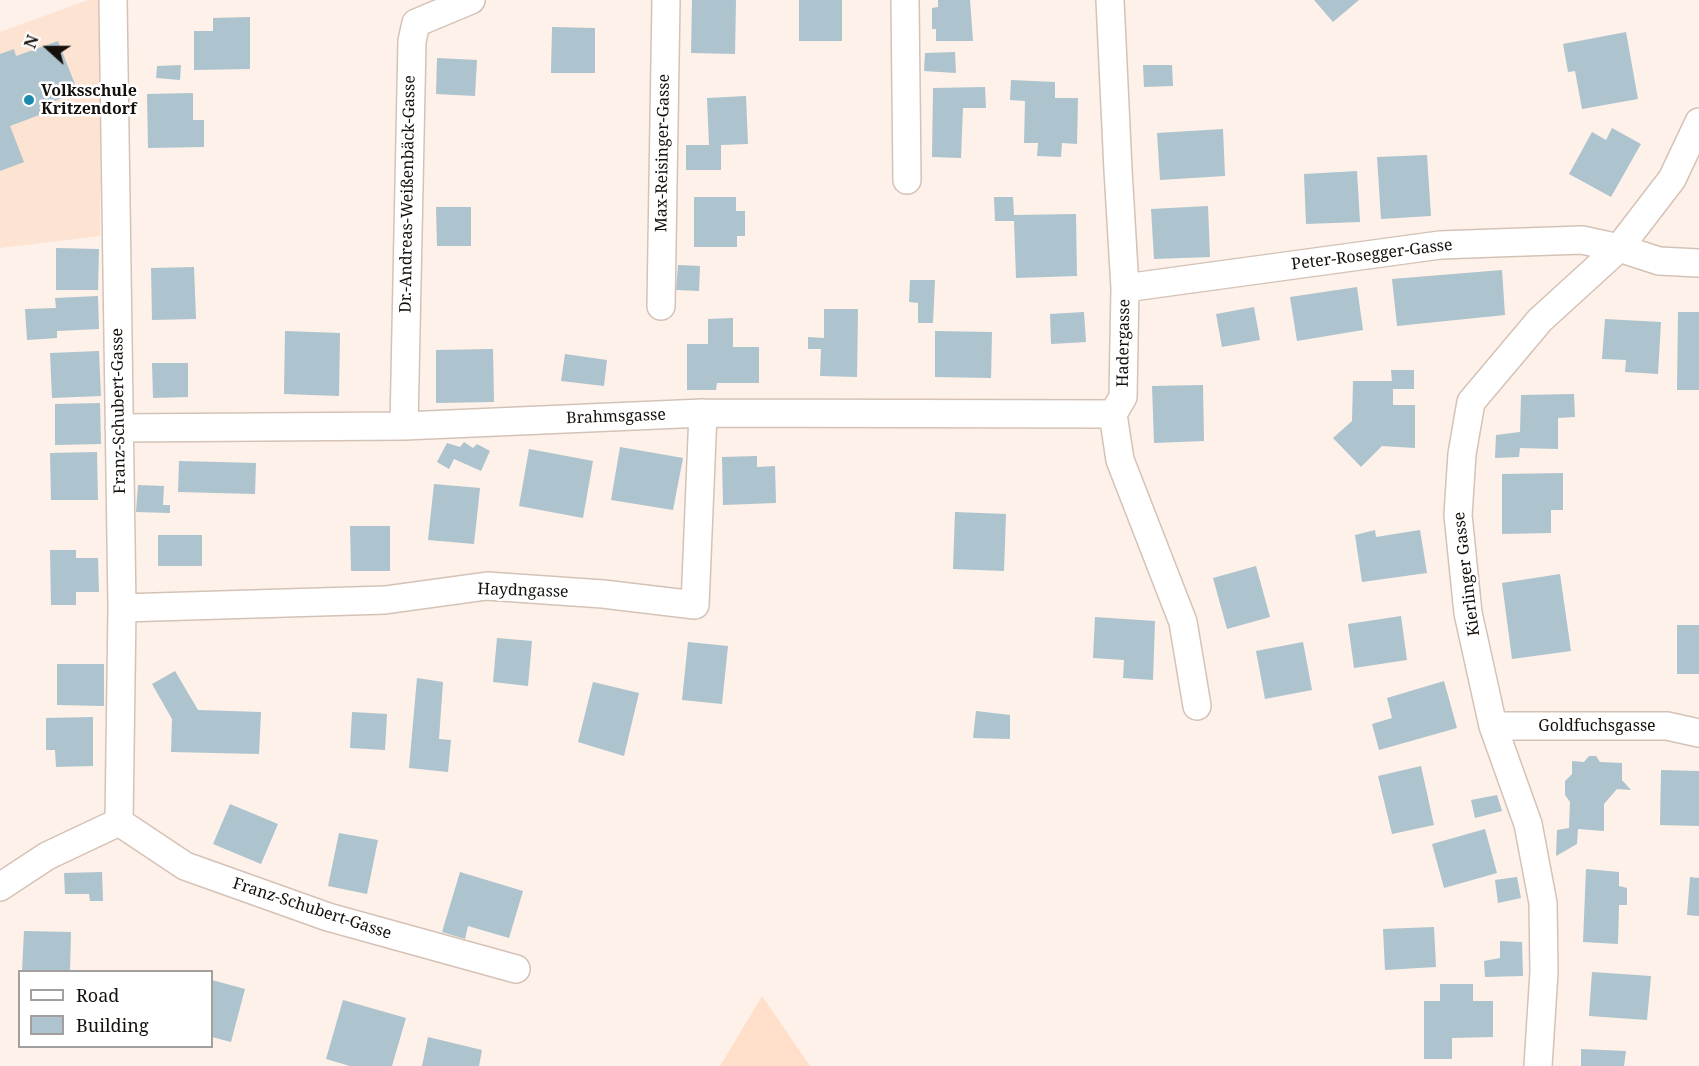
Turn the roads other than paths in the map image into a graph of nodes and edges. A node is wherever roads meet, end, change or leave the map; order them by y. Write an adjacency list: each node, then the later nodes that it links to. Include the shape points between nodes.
1 (112, 0): 15 (street, Franz-Schubert-Gasse)
2 (471, 0): 14 (street, Dr.-Andreas-Weißenbäck-Gasse, via 416,23 412,40)
3 (666, 0): 11 (street, Max-Reisinger-Gasse)
4 (905, 0): 7 (street)
5 (1110, 0): 10 (street, Hadergasse)
6 (1699, 122): 8 (street, Kierlinger Gasse, via 1672,179)
7 (907, 180)
8 (1619, 248): 9 (street, Peter-Rosegger-Gasse, via 1659,261); 10 (street, Peter-Rosegger-Gasse, via 1582,240 1440,245); 18 (street, Kierlinger Gasse, via 1540,320 1471,402 1458,515 1468,613)
9 (1699, 263)
10 (1125, 288): 13 (street, Hadergasse, via 1123,397)
11 (661, 306)
12 (704, 413): 13 (street, Brahmsgasse); 14 (street, Brahmsgasse); 16 (street, Haydngasse, via 695,605 487,586 385,600)
13 (1113, 414): 17 (street, Hadergasse, via 1120,460 1184,622)
14 (404, 426): 15 (street, Brahmsgasse)
15 (119, 428): 16 (street, Franz-Schubert-Gasse)
16 (122, 608): 20 (street, Franz-Schubert-Gasse)
17 (1197, 706)
18 (1493, 726): 19 (street, Goldfuchsgasse, via 1667,726); 23 (street, Kierlinger Gasse, via 1528,824 1543,903 1544,972)
19 (1699, 733)
20 (119, 822): 21 (street, via 47,856); 22 (street, Franz-Schubert-Gasse, via 185,866 328,918)
21 (0, 887)
22 (516, 969)
23 (1538, 1066)

